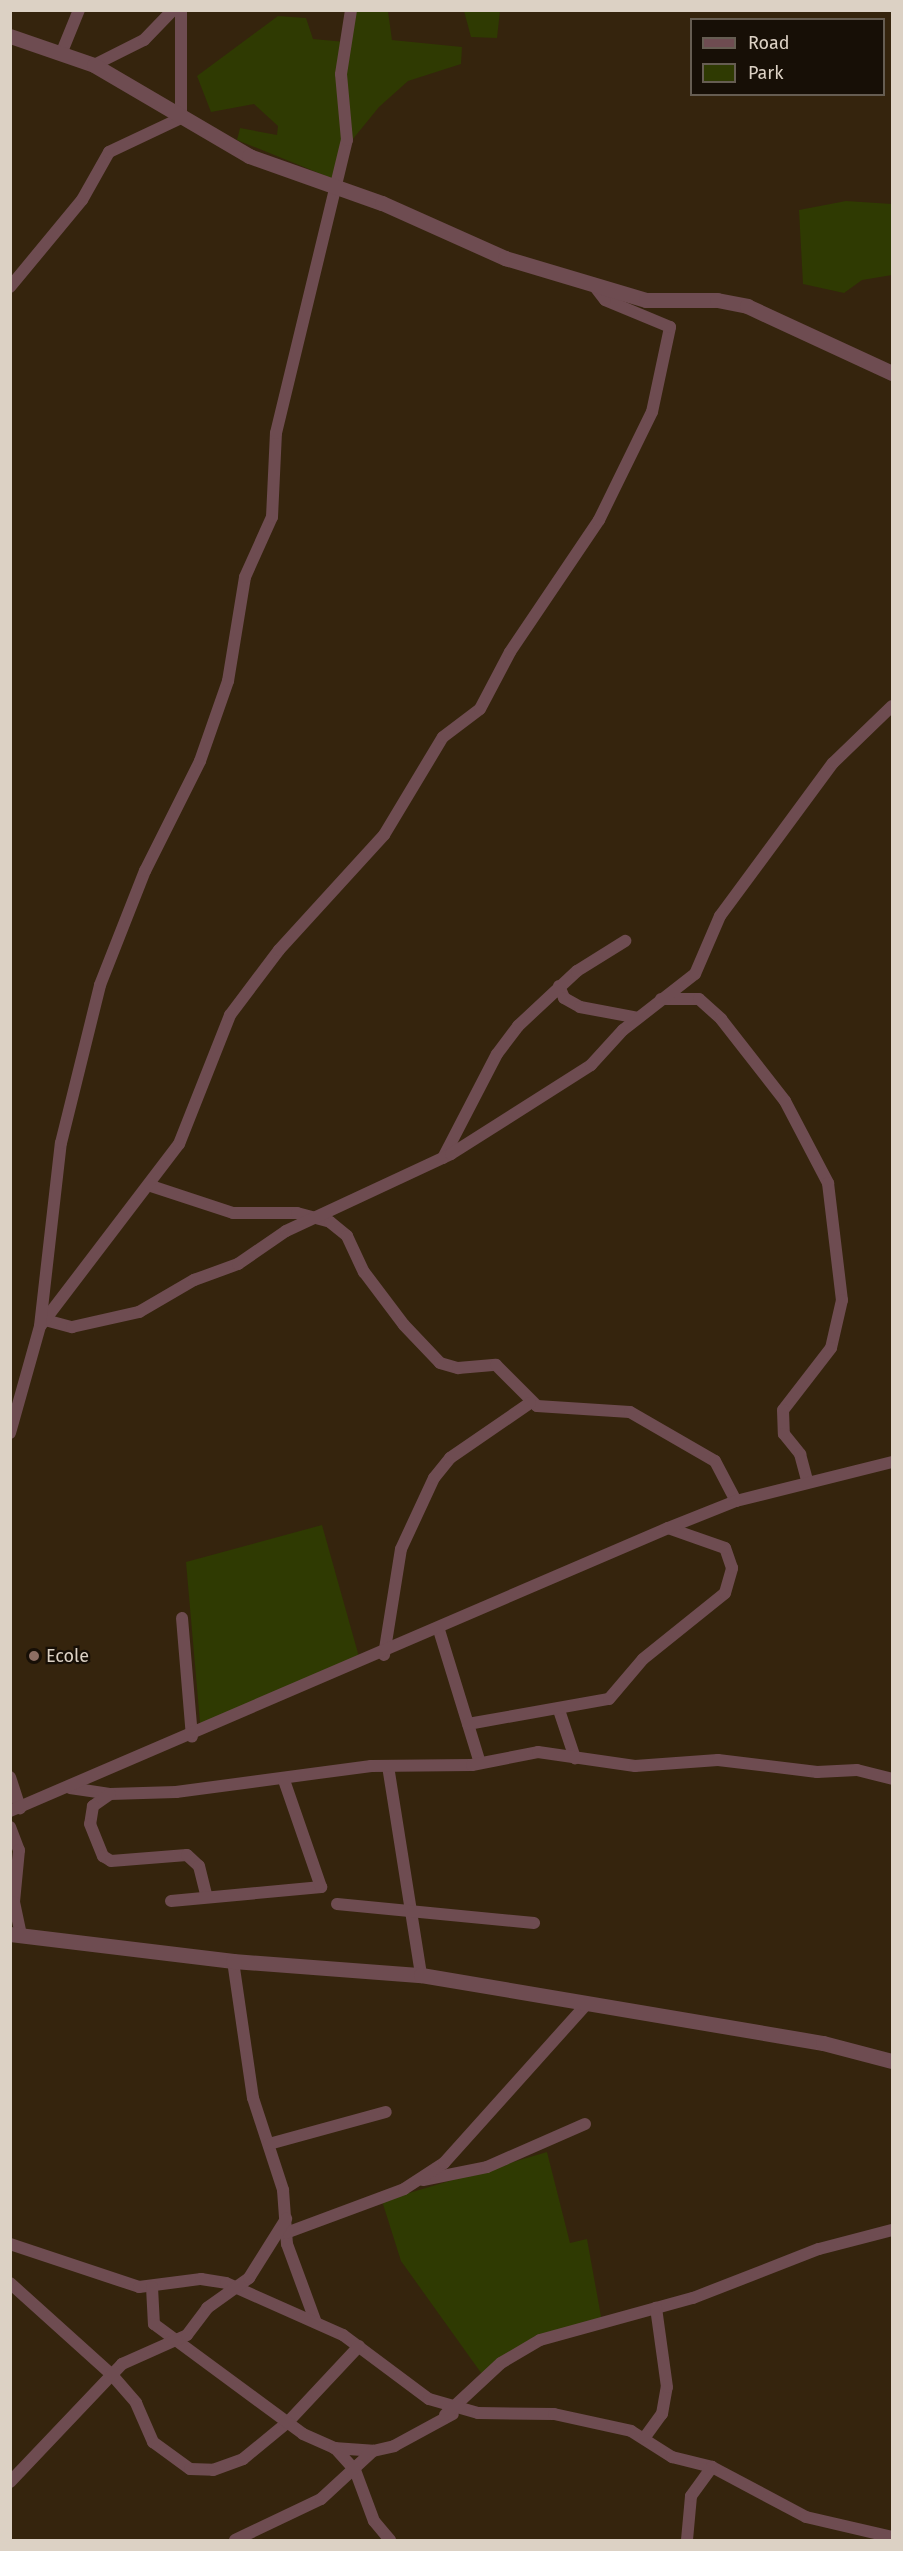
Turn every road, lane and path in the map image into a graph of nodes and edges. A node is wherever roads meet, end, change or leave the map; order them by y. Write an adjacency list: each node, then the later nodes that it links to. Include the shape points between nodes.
1 (79, 10): 6 (street)
2 (173, 10): 7 (street, via 144,40)
3 (181, 10): 8 (street)
4 (351, 10): 9 (street, via 341,74 347,140)
5 (10, 36): 6 (street)
6 (61, 54): 7 (street)
7 (94, 65): 8 (street)
8 (181, 118): 9 (street, via 249,156); 10 (street, via 109,152 82,200)
9 (337, 188): 11 (street, via 505,258); 21 (street, via 276,433 272,517 245,578 228,681 201,761 145,871 100,985 62,1143)
10 (10, 287)
11 (596, 288): 12 (street, via 646,300 717,300 747,306); 19 (street, via 605,300 670,327 652,412 632,454 599,520 510,652 480,709 443,737 384,835 279,950 230,1015 179,1144)
12 (892, 373)
13 (892, 706): 16 (street, via 833,763 720,916 695,974)
14 (625, 941): 15 (street)
15 (559, 986): 17 (street, via 564,998 580,1007); 18 (street, via 497,1054)
16 (661, 999): 17 (street); 25 (street, via 699,999 722,1019 785,1101 828,1183 842,1300 831,1348 783,1410 784,1434 800,1454)
17 (638, 1018): 18 (street, via 591,1065)
18 (442, 1159): 20 (street)
19 (151, 1186): 20 (street, via 232,1213); 21 (street)
20 (316, 1217): 21 (street, via 238,1264 194,1280 139,1312 72,1327); 22 (street, via 341,1229 376,1288 440,1363 499,1367)
21 (43, 1323): 23 (street)
22 (530, 1403): 26 (street, via 630,1412 715,1461); 30 (street, via 450,1458 434,1478 401,1549)
23 (10, 1433)
24 (892, 1462): 25 (street)
25 (807, 1481): 26 (street)
26 (736, 1502): 27 (street)
27 (668, 1527): 29 (street); 31 (street, via 725,1548 732,1568 729,1587 644,1659 609,1699)
28 (182, 1618): 33 (street)
29 (439, 1630): 30 (street); 32 (street)
30 (384, 1654): 33 (street)
31 (559, 1710): 32 (street); 34 (street)
32 (468, 1724): 35 (street)
33 (192, 1737): 40 (street)
34 (575, 1758): 35 (street, via 531,1752); 38 (street, via 635,1766 718,1760 822,1772 857,1770)
35 (480, 1763): 36 (street)
36 (388, 1766): 39 (street); 47 (street)
37 (10, 1777): 42 (street)
38 (892, 1779)
39 (284, 1780): 41 (street); 44 (street, via 321,1887)
40 (69, 1788): 41 (street); 42 (street)
41 (110, 1794): 44 (street, via 93,1806 90,1824 103,1856 111,1861 187,1855 198,1866)
42 (15, 1810)
43 (10, 1827): 49 (street, via 19,1850 14,1902)
44 (206, 1895): 45 (street)
45 (171, 1901)
46 (338, 1904): 47 (street)
47 (413, 1910): 48 (street); 51 (street)
48 (534, 1923)
49 (16, 1935): 50 (street)
50 (233, 1961): 51 (street); 56 (street, via 244,2055)
51 (421, 1976): 52 (street)
52 (585, 2006): 53 (street, via 823,2043); 57 (street, via 462,2147)
53 (892, 2061)
54 (386, 2112): 56 (street)
55 (585, 2124): 57 (street, via 487,2167)
56 (269, 2144): 58 (street)
57 (419, 2181): 60 (street)
58 (286, 2219): 60 (street); 64 (street, via 263,2260)
59 (892, 2230): 65 (street, via 819,2248)
60 (286, 2234): 66 (street)
61 (10, 2244): 63 (street)
62 (10, 2283): 69 (street)
63 (152, 2287): 64 (street, via 210,2279); 67 (street, via 154,2324)
64 (238, 2287): 66 (street); 67 (street, via 207,2308)
65 (656, 2308): 70 (street, via 527,2346); 74 (street, via 667,2387 662,2414)
66 (315, 2320): 68 (street)
67 (178, 2340): 69 (street, via 133,2355); 73 (street)
68 (359, 2346): 70 (street, via 423,2396); 73 (street)
69 (112, 2376): 73 (street, via 136,2403 153,2442 190,2469 235,2464); 79 (street)
70 (455, 2403): 71 (street); 72 (street)
71 (478, 2413): 72 (street); 74 (street, via 554,2414)
72 (445, 2415): 76 (street, via 407,2440)
73 (288, 2422): 75 (street)
74 (645, 2437): 77 (street, via 677,2459)
75 (334, 2448): 76 (street); 78 (street)
76 (374, 2451): 78 (street)
77 (712, 2467): 80 (street, via 813,2520); 83 (street, via 691,2496)
78 (355, 2470): 81 (street, via 321,2499); 82 (street, via 375,2521)
79 (10, 2482)
80 (892, 2537)
81 (235, 2541)
82 (390, 2541)
83 (687, 2541)

